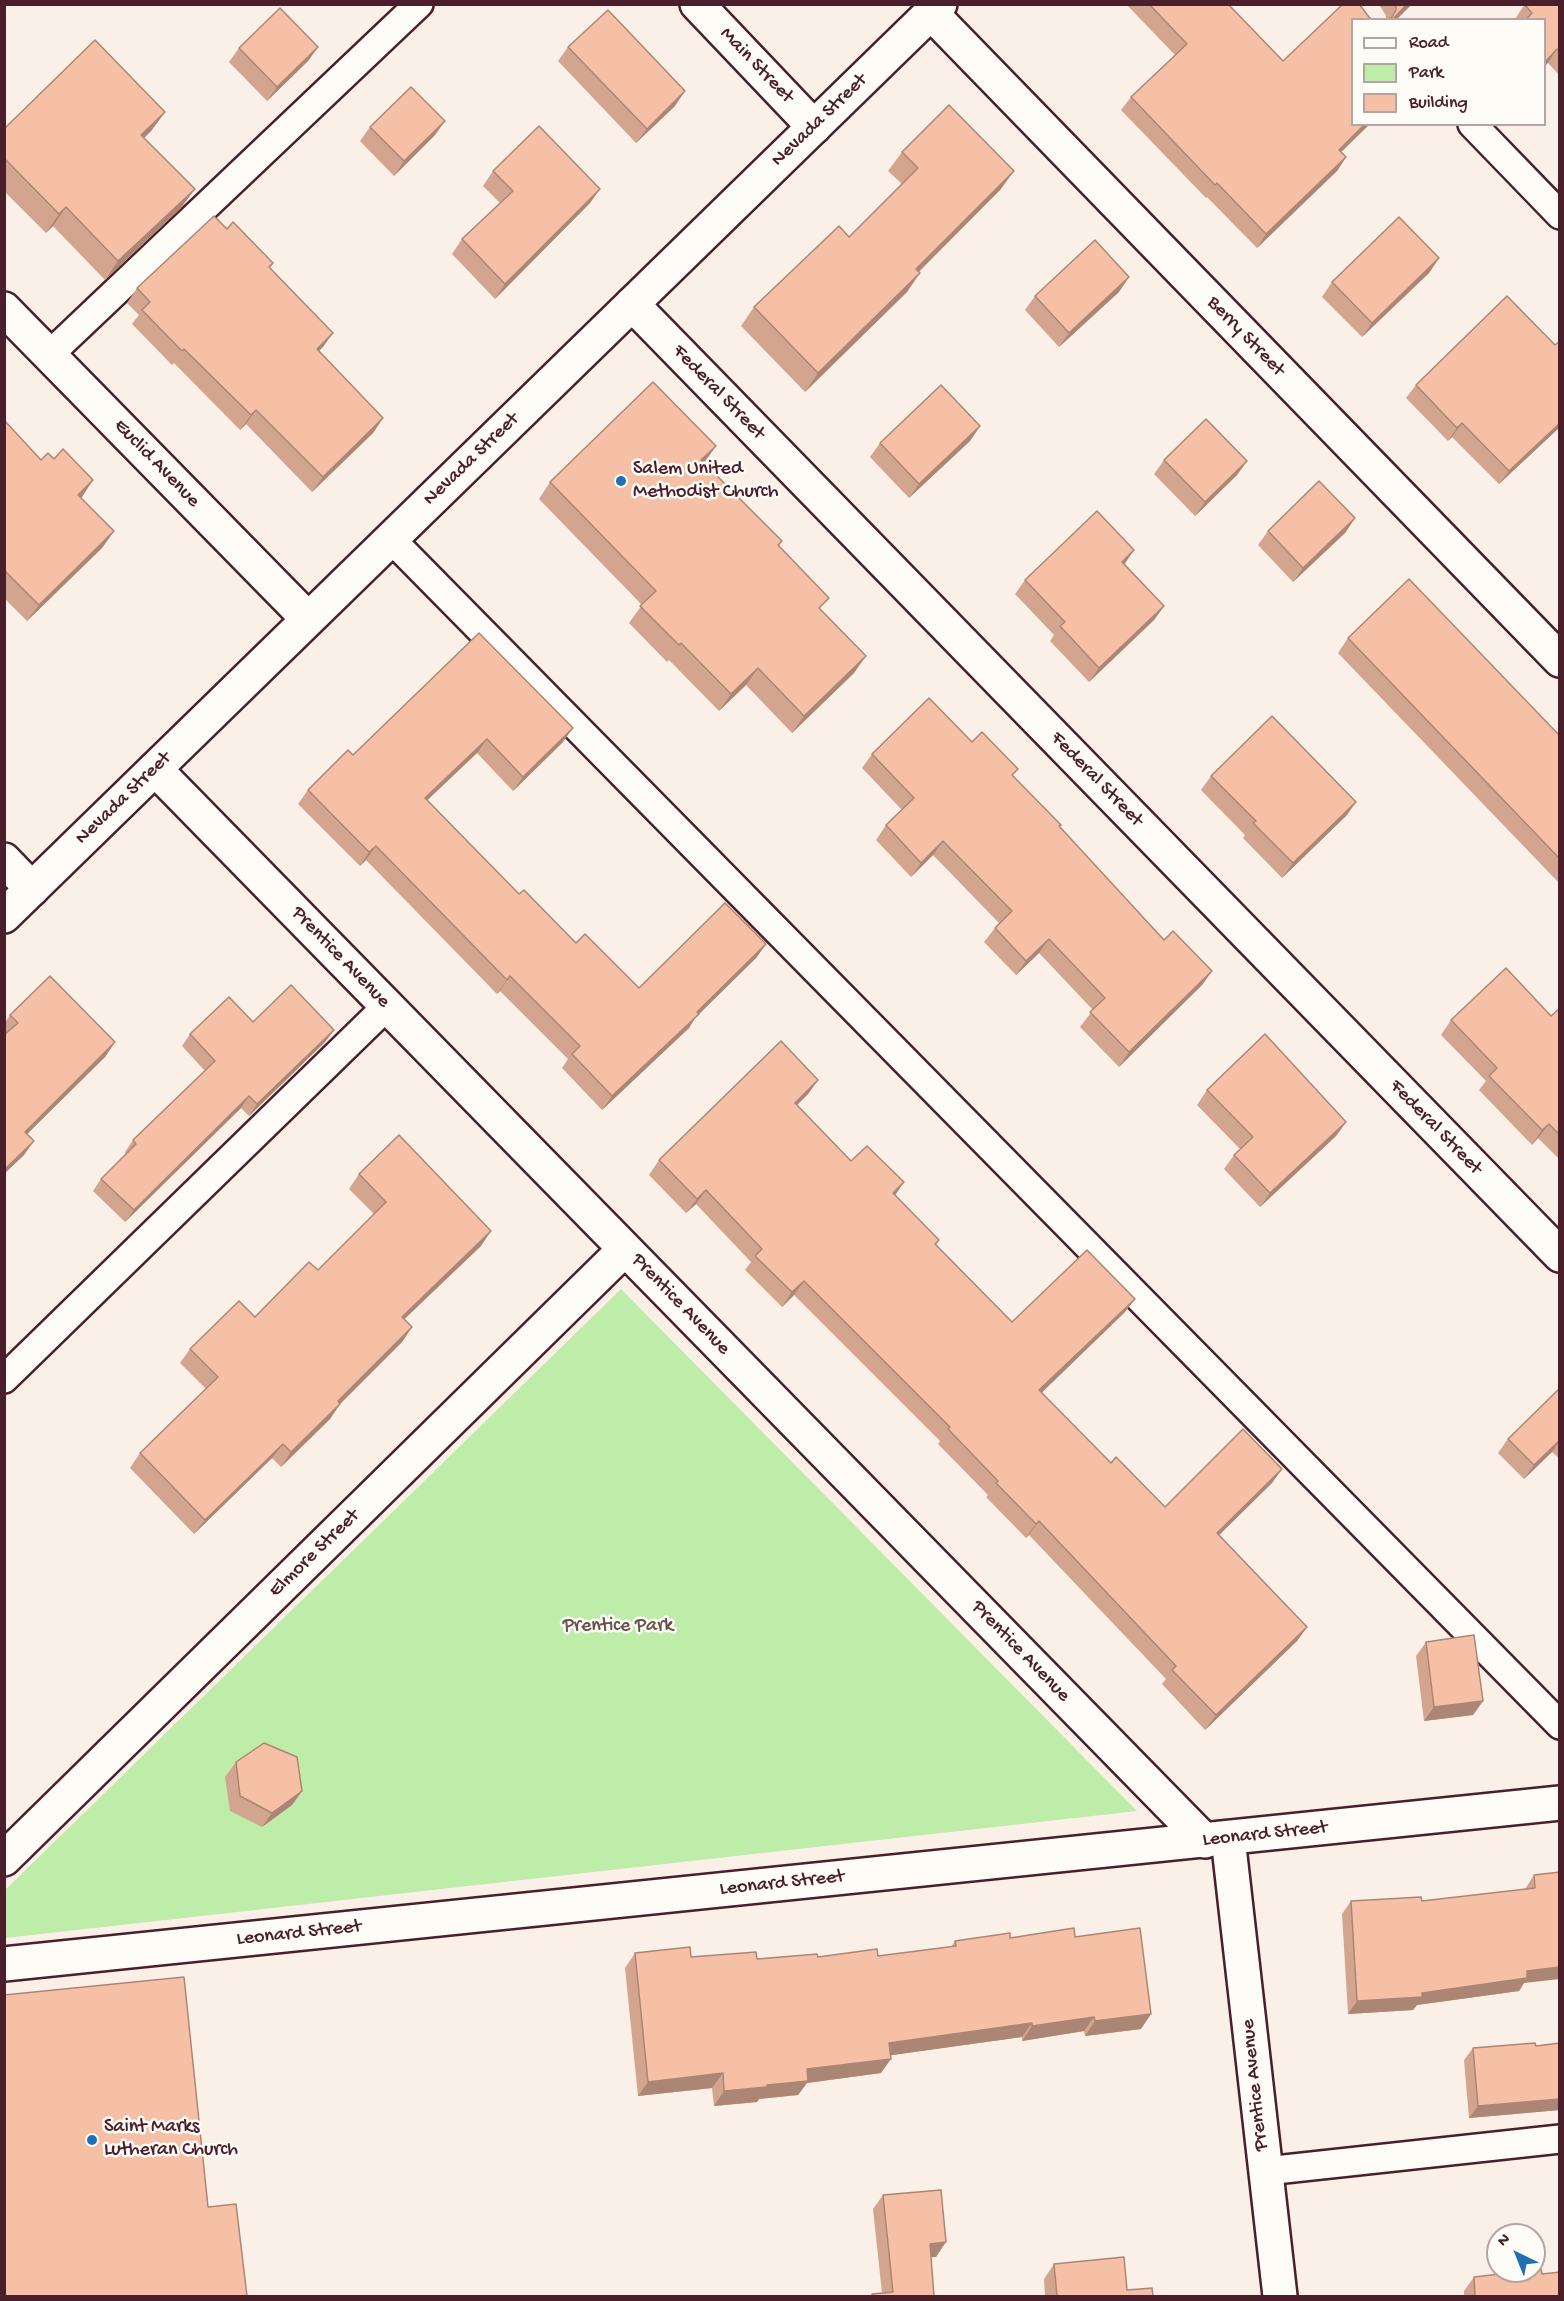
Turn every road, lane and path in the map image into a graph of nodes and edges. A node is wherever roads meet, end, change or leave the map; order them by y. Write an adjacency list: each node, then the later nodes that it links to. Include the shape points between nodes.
1 (419, 4): 9 (lane)
2 (697, 4): 5 (street, Main Street)
3 (935, 9): 5 (street, Nevada Street); 12 (street, Berry Street)
4 (1474, 126): 6 (lane)
5 (814, 127): 7 (street, Nevada Street)
6 (1560, 215)
7 (632, 304): 10 (street, Nevada Street); 19 (street, Federal Street)
8 (4, 309): 9 (street, Euclid Avenue)
9 (49, 354): 11 (street, Euclid Avenue)
10 (391, 539): 11 (street, Nevada Street); 21 (lane)
11 (308, 620): 13 (street, Nevada Street)
12 (1560, 660)
13 (155, 769): 15 (street, Nevada Street); 17 (street, Prentice Avenue)
14 (4, 860): 15 (street)
15 (32, 889): 16 (street, Nevada Street)
16 (4, 916)
17 (387, 1005): 18 (street, Prentice Avenue); 20 (lane)
18 (626, 1249): 23 (street, Prentice Avenue); 24 (street, Elmore Street)
19 (1560, 1255)
20 (4, 1378)
21 (1560, 1725)
22 (1560, 1803): 23 (street, Leonard Street)
23 (1217, 1840): 25 (street, Leonard Street); 27 (street, Prentice Avenue)
24 (4, 1859)
25 (4, 1964)
26 (1560, 2139): 27 (lane)
27 (1266, 2171): 28 (street, Prentice Avenue)
28 (1280, 2296)

